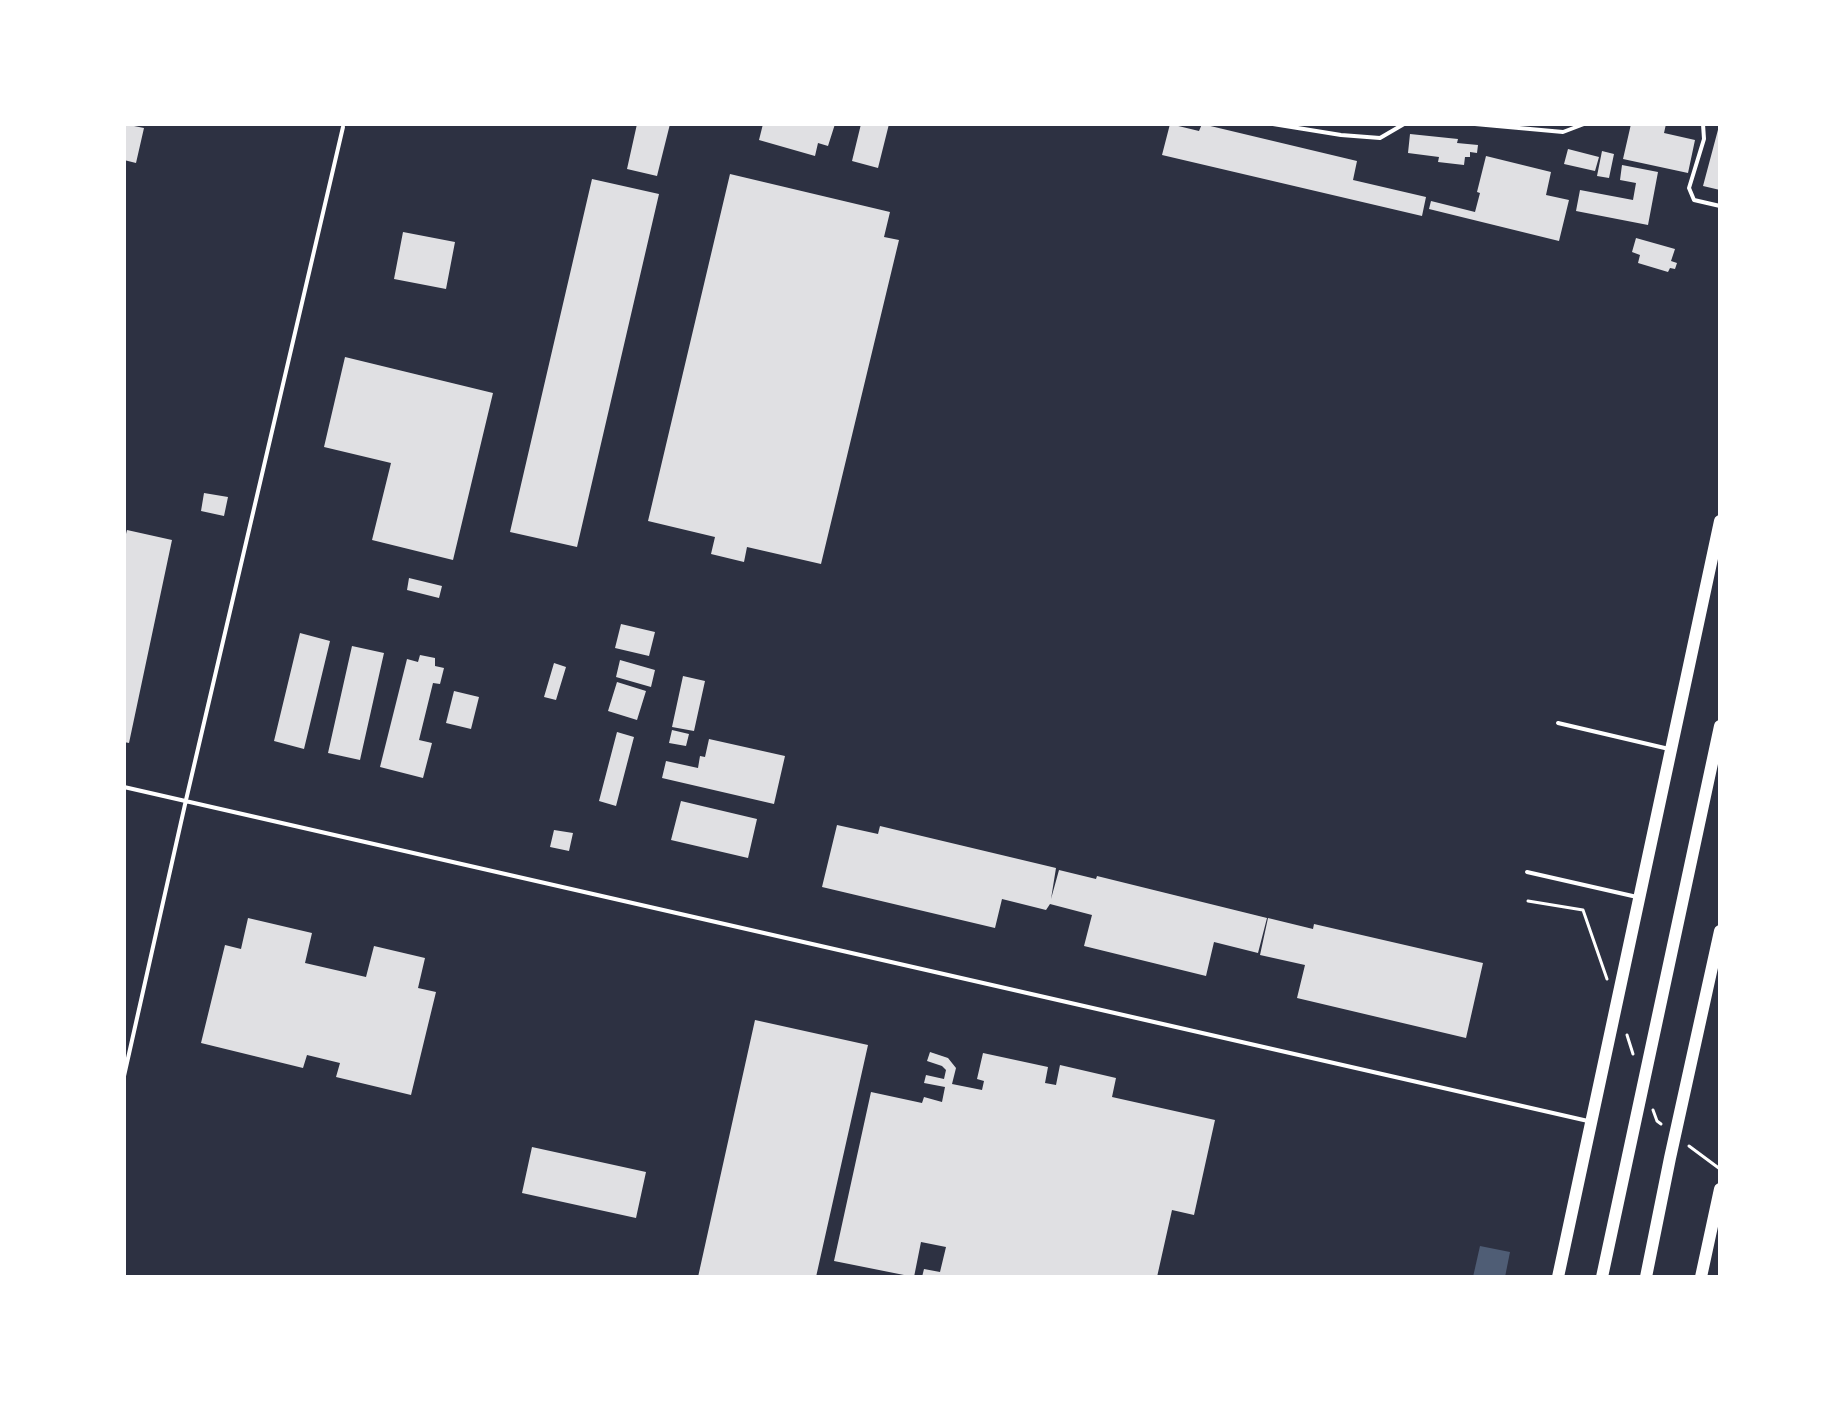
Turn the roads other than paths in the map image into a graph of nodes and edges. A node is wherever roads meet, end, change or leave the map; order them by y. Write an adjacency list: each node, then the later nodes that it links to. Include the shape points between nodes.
1 (1273, 124): 6 (lane, via 1380,138)
2 (1404, 124): 6 (lane)
3 (1475, 124): 4 (lane, via 1563,132)
4 (1584, 124)
5 (1703, 124): 8 (lane, via 1704,139 1689,188 1694,200)
6 (1397, 126)
7 (343, 127): 14 (lane)
8 (1720, 206)
9 (1720, 521): 12 (main road)
10 (1558, 723): 12 (lane)
11 (1720, 726): 22 (main road)
12 (1671, 749): 16 (main road)
13 (124, 787): 14 (lane)
14 (186, 800): 18 (lane); 19 (lane)
15 (1527, 872): 16 (lane)
16 (1639, 897): 19 (main road)
17 (1720, 931): 23 (main road)
18 (124, 1076)
19 (1592, 1122): 21 (main road)
20 (1720, 1189): 24 (main road)
21 (1558, 1277)
22 (1602, 1277)
23 (1646, 1277)
24 (1701, 1277)

